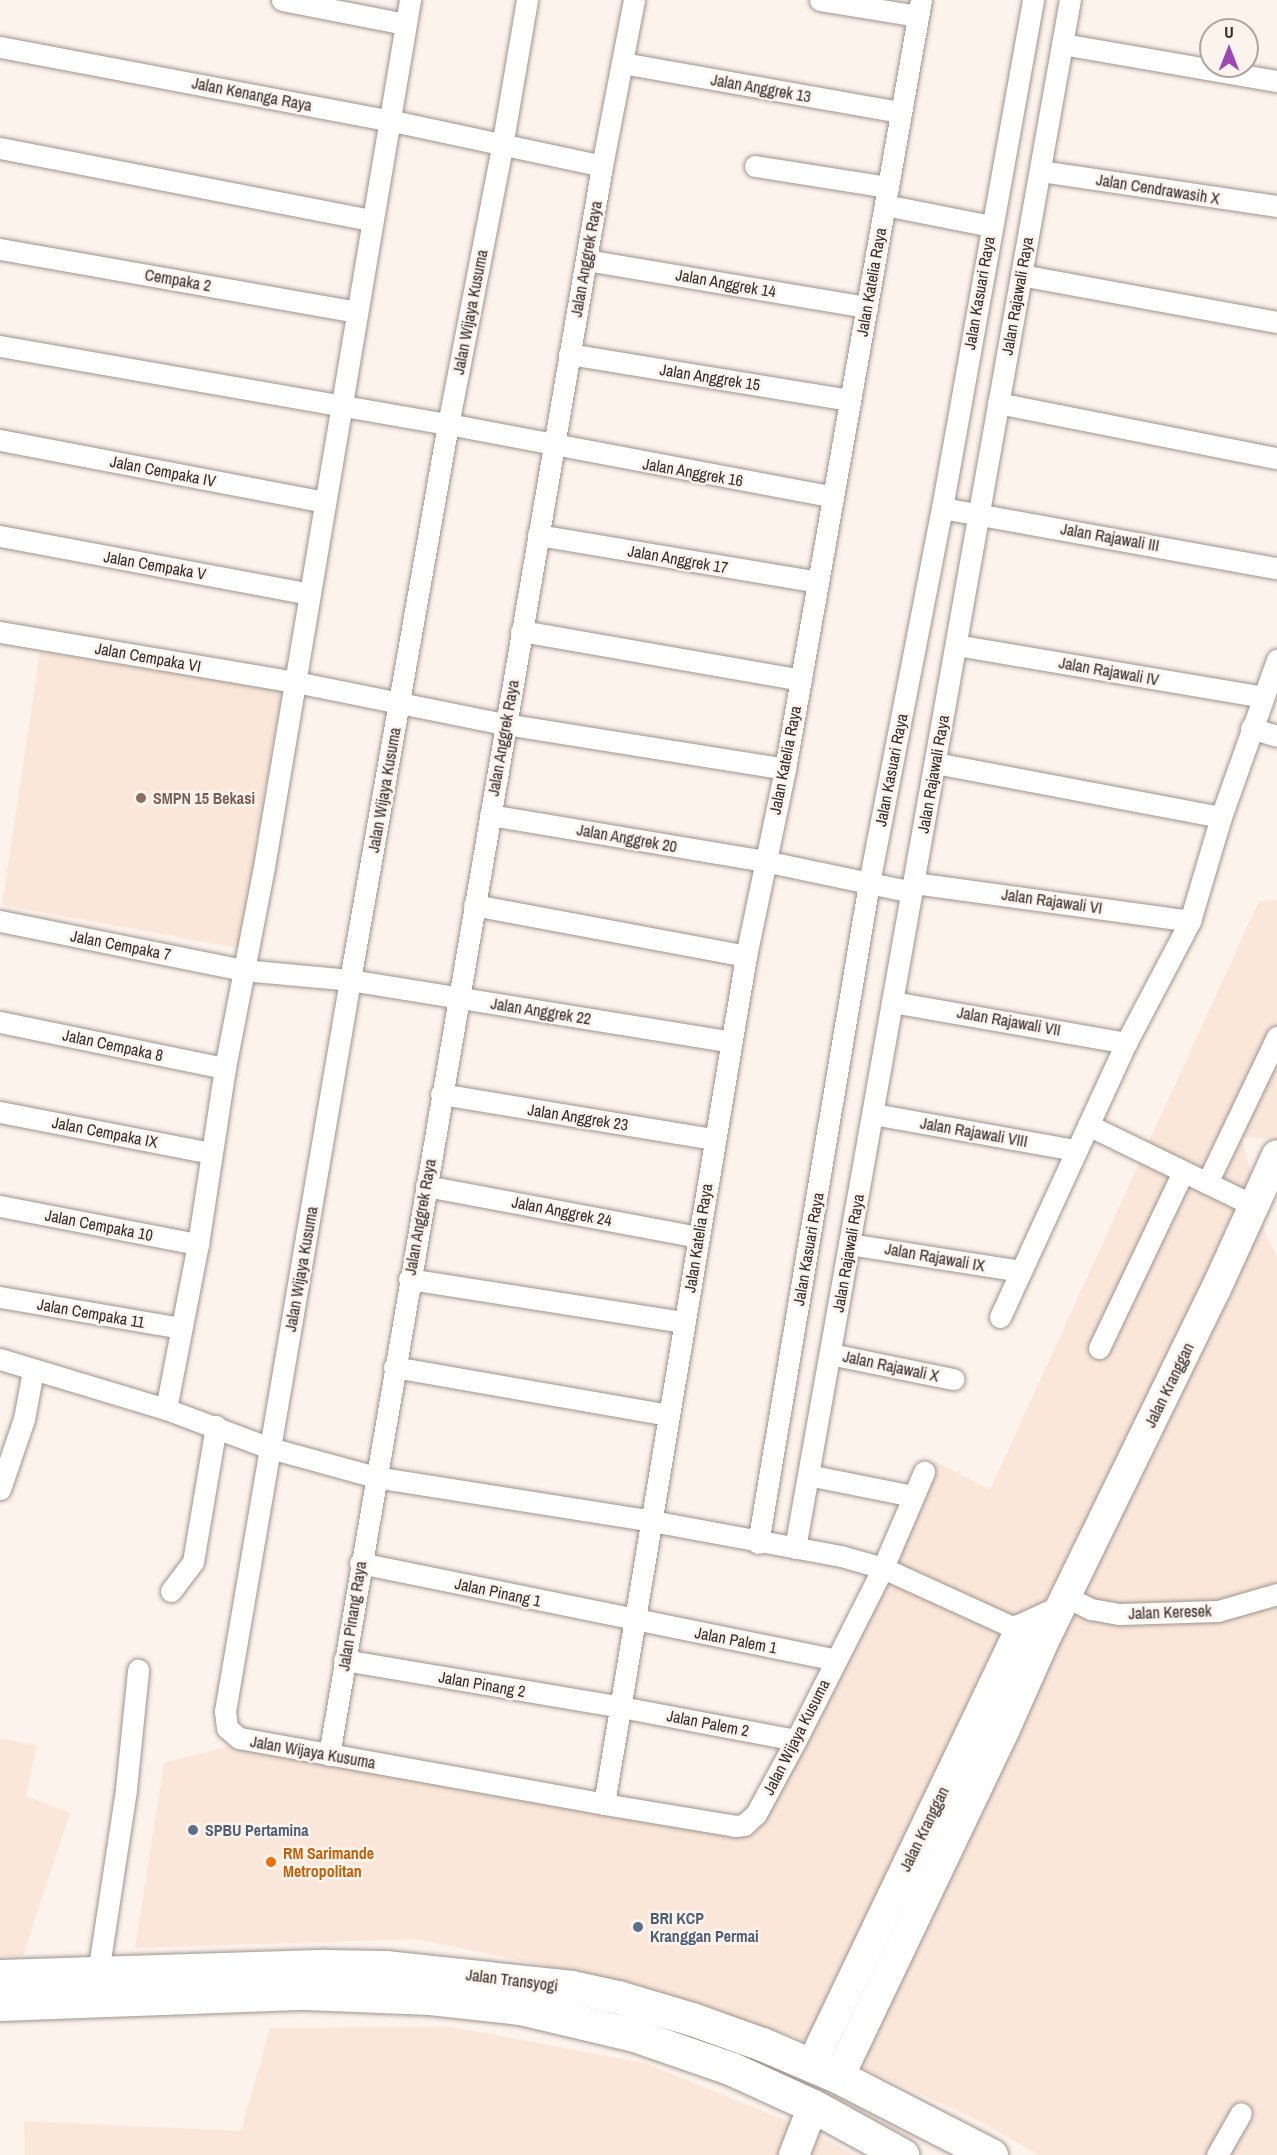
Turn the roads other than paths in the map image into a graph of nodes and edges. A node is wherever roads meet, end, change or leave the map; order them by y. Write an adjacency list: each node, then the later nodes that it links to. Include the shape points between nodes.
1 (282, 0): 9 (street)
2 (410, 0): 9 (street)
3 (527, 0): 16 (street, Jalan Wijaya Kusuma)
4 (634, 0): 12 (street, Jalan Anggrek Raya)
5 (819, 0): 8 (street)
6 (1032, 0): 24 (street, Jalan Kasuari Raya)
7 (1070, 0): 10 (street, Jalan Rajawali Raya)
8 (920, 8): 14 (street, Jalan Katelia Raya)
9 (405, 24): 15 (street)
10 (1062, 44): 13 (street); 20 (street, Jalan Rajawali Raya)
11 (0, 47): 15 (street, Jalan Kenanga Raya)
12 (622, 63): 14 (street, Jalan Anggrek 13); 18 (street, Jalan Anggrek Raya)
13 (1277, 81)
14 (901, 112): 21 (street, Jalan Katelia Raya)
15 (388, 120): 16 (street, Jalan Kenanga Raya); 23 (street)
16 (502, 147): 18 (street, Jalan Kenanga Raya); 36 (street, Jalan Wijaya Kusuma)
17 (0, 148): 23 (street)
18 (602, 166): 26 (street, Jalan Anggrek Raya)
19 (755, 166): 21 (street)
20 (1040, 171): 22 (street, Jalan Cendrawasih X); 27 (street, Jalan Rajawali Raya)
21 (886, 196): 24 (street); 28 (street, Jalan Katelia Raya)
22 (1277, 206)
23 (371, 220): 29 (street)
24 (991, 226): 42 (street, Jalan Kasuari Raya)
25 (0, 249): 29 (street, Cempaka 2)
26 (586, 260): 28 (street, Jalan Anggrek 14); 32 (street, Jalan Anggrek Raya)
27 (1021, 275): 30 (street); 34 (street, Jalan Rajawali Raya)
28 (867, 307): 33 (street, Jalan Katelia Raya)
29 (356, 312): 35 (street)
30 (1277, 322)
31 (0, 346): 35 (street, Jalan Anggrek 16)
32 (569, 354): 33 (street, Jalan Anggrek 15); 38 (street, Jalan Anggrek Raya)
33 (850, 400): 40 (street, Jalan Katelia Raya)
34 (998, 404): 39 (street); 43 (street, Jalan Rajawali Raya)
35 (341, 405): 36 (street, Jalan Anggrek 16); 41 (street)
36 (448, 424): 38 (street, Jalan Anggrek 16); 56 (street, Jalan Wijaya Kusuma)
37 (0, 440): 41 (street, Jalan Cempaka IV)
38 (554, 446): 40 (street, Jalan Anggrek 16); 44 (street, Jalan Anggrek Raya)
39 (1277, 458)
40 (833, 498): 47 (street, Jalan Katelia Raya)
41 (325, 502): 48 (street)
42 (942, 508): 43 (street, Jalan Rajawali III); 65 (street, Jalan Kasuari Raya)
43 (979, 513): 46 (street, Jalan Rajawali III); 51 (street, Jalan Rajawali Raya)
44 (538, 535): 47 (street, Jalan Anggrek 17); 50 (street, Jalan Anggrek Raya)
45 (0, 536): 48 (street, Jalan Cempaka V)
46 (1277, 568)
47 (818, 582): 53 (street, Jalan Katelia Raya)
48 (310, 594): 54 (street)
49 (0, 632): 54 (street, Jalan Cempaka VI)
50 (521, 632): 53 (street); 57 (street, Jalan Anggrek Raya)
51 (956, 645): 55 (street, Jalan Rajawali IV); 60 (street, Jalan Rajawali Raya)
52 (1277, 660): 55 (street)
53 (801, 680): 61 (street, Jalan Katelia Raya)
54 (296, 682): 56 (street, Jalan Cempaka VI); 71 (street)
55 (1262, 697): 58 (street)
56 (400, 702): 57 (street, Jalan Cempaka VI); 72 (street, Jalan Wijaya Kusuma)
57 (506, 724): 61 (street, Jalan Cempaka VI); 62 (street, Jalan Anggrek Raya)
58 (1251, 728): 59 (street); 63 (street)
59 (1277, 736)
60 (935, 763): 63 (street); 66 (street, Jalan Rajawali Raya)
61 (785, 769): 64 (street, Jalan Katelia Raya)
62 (490, 815): 64 (street, Jalan Anggrek 20); 67 (street, Jalan Anggrek Raya)
63 (1221, 817): 69 (street)
64 (764, 861): 65 (street, Jalan Anggrek 20); 70 (street, Jalan Katelia Raya)
65 (869, 883): 66 (street, Jalan Rajawali VI); 118 (street, Jalan Kasuari Raya)
66 (913, 887): 69 (street, Jalan Rajawali VI); 74 (street, Jalan Rajawali Raya)
67 (474, 905): 70 (street); 73 (street, Jalan Anggrek Raya)
68 (0, 921): 71 (street, Jalan Cempaka 7)
69 (1190, 921): 78 (street)
70 (746, 956): 77 (street, Jalan Katelia Raya)
71 (243, 970): 72 (street, Jalan Cempaka 7); 79 (street)
72 (350, 980): 73 (street, Jalan Anggrek 22); 111 (street, Jalan Wijaya Kusuma)
73 (458, 997): 77 (street, Jalan Anggrek 22); 80 (street, Jalan Anggrek Raya)
74 (892, 1002): 78 (street, Jalan Rajawali VII); 82 (street, Jalan Rajawali Raya)
75 (0, 1022): 79 (street, Jalan Cempaka 8)
76 (1277, 1037): 89 (street)
77 (731, 1042): 84 (street, Jalan Katelia Raya)
78 (1126, 1043): 83 (street)
79 (225, 1068): 86 (street)
80 (441, 1094): 84 (street, Jalan Anggrek 23); 90 (street, Jalan Anggrek Raya)
81 (0, 1112): 86 (street, Jalan Cempaka IX)
82 (873, 1114): 85 (street, Jalan Rajawali VIII); 95 (street, Jalan Rajawali Raya)
83 (1088, 1125): 85 (street); 88 (street)
84 (714, 1139): 93 (street, Jalan Katelia Raya)
85 (1076, 1150): 96 (street)
86 (211, 1153): 94 (street)
87 (1277, 1155): 91 (main road, Jalan Kranggan)
88 (1183, 1172): 89 (street); 102 (street)
89 (1207, 1183): 91 (street)
90 (426, 1186): 93 (street, Jalan Anggrek 24); 97 (street, Jalan Anggrek Raya)
91 (1253, 1205): 124 (main road, Jalan Kranggan, via 1215,1292)
92 (0, 1206): 94 (street, Jalan Cempaka 10)
93 (698, 1237): 100 (street, Jalan Katelia Raya)
94 (198, 1244): 101 (street)
95 (849, 1244): 96 (street, Jalan Rajawali IX); 103 (street, Jalan Rajawali Raya)
96 (1021, 1271): 99 (street)
97 (409, 1279): 100 (street); 105 (street, Jalan Anggrek Raya)
98 (0, 1297): 101 (street, Jalan Cempaka 11)
99 (1000, 1317)
100 (684, 1322): 109 (street, Jalan Katelia Raya)
101 (181, 1328): 108 (street)
102 (1099, 1348)
103 (830, 1354): 107 (street, Jalan Rajawali X); 113 (street, Jalan Rajawali Raya)
104 (0, 1359): 106 (street)
105 (394, 1367): 109 (street); 114 (street, Jalan Anggrek Raya)
106 (33, 1371): 108 (street); 115 (street, via 24,1419)
107 (953, 1379)
108 (166, 1409): 110 (street)
109 (668, 1415): 117 (street, Jalan Katelia Raya)
110 (216, 1426): 111 (street); 122 (street, via 194,1562)
111 (270, 1448): 114 (street); 132 (street, Jalan Wijaya Kusuma, via 224,1721 239,1738)
112 (924, 1472): 116 (street, Jalan Wijaya Kusuma)
113 (808, 1475): 116 (street); 119 (street, Jalan Rajawali Raya)
114 (375, 1477): 117 (street); 120 (street, Jalan Pinang Raya)
115 (0, 1489)
116 (913, 1496): 121 (street, Jalan Wijaya Kusuma)
117 (652, 1521): 118 (street); 125 (street, Jalan Katelia Raya)
118 (758, 1543): 119 (street)
119 (795, 1548): 121 (street)
120 (360, 1563): 125 (street, Jalan Pinang 1); 127 (street, Jalan Pinang Raya)
121 (883, 1568): 126 (street); 128 (street, Jalan Wijaya Kusuma)
122 (171, 1591)
123 (1277, 1594): 124 (street, Jalan Keresek, via 1218,1611 1120,1614)
124 (1061, 1604): 126 (main road, Jalan Kranggan)
125 (635, 1620): 128 (street, Jalan Palem 1); 130 (street, Jalan Katelia Raya)
126 (1032, 1636): 137 (main road, Jalan Kranggan); 138 (main road, Jalan Kranggan, via 1005,1729)
127 (344, 1660): 130 (street, Jalan Pinang 2); 132 (street, Jalan Pinang Raya)
128 (836, 1660): 131 (street, Jalan Wijaya Kusuma)
129 (138, 1670): 134 (street, via 126,1789)
130 (621, 1707): 131 (street, Jalan Palem 2); 133 (street, Jalan Katelia Raya)
131 (796, 1740): 133 (street, Jalan Wijaya Kusuma, via 756,1814 740,1826)
132 (329, 1755): 133 (street, Jalan Wijaya Kusuma)
133 (604, 1804)
134 (98, 1973): 135 (highway, Jalan Transyogi); 139 (highway, Jalan Transyogi, via 385,1967 572,1987 692,2019)
135 (0, 1976)
136 (0, 2004): 140 (highway, Jalan Transyogi, via 305,1993 430,1998 520,2008 634,2035 732,2069)
137 (830, 2024): 138 (main road, via 829,2032 837,2043 844,2045); 139 (main road, Jalan Kranggan)
138 (856, 2038): 139 (main road, Jalan Kranggan)
139 (825, 2072): 144 (highway, Jalan Transyogi)
140 (813, 2106): 142 (main road); 143 (highway, Jalan Transyogi)
141 (1241, 2113): 145 (street)
142 (794, 2155)
143 (902, 2155)
144 (991, 2155)
145 (1217, 2155)

